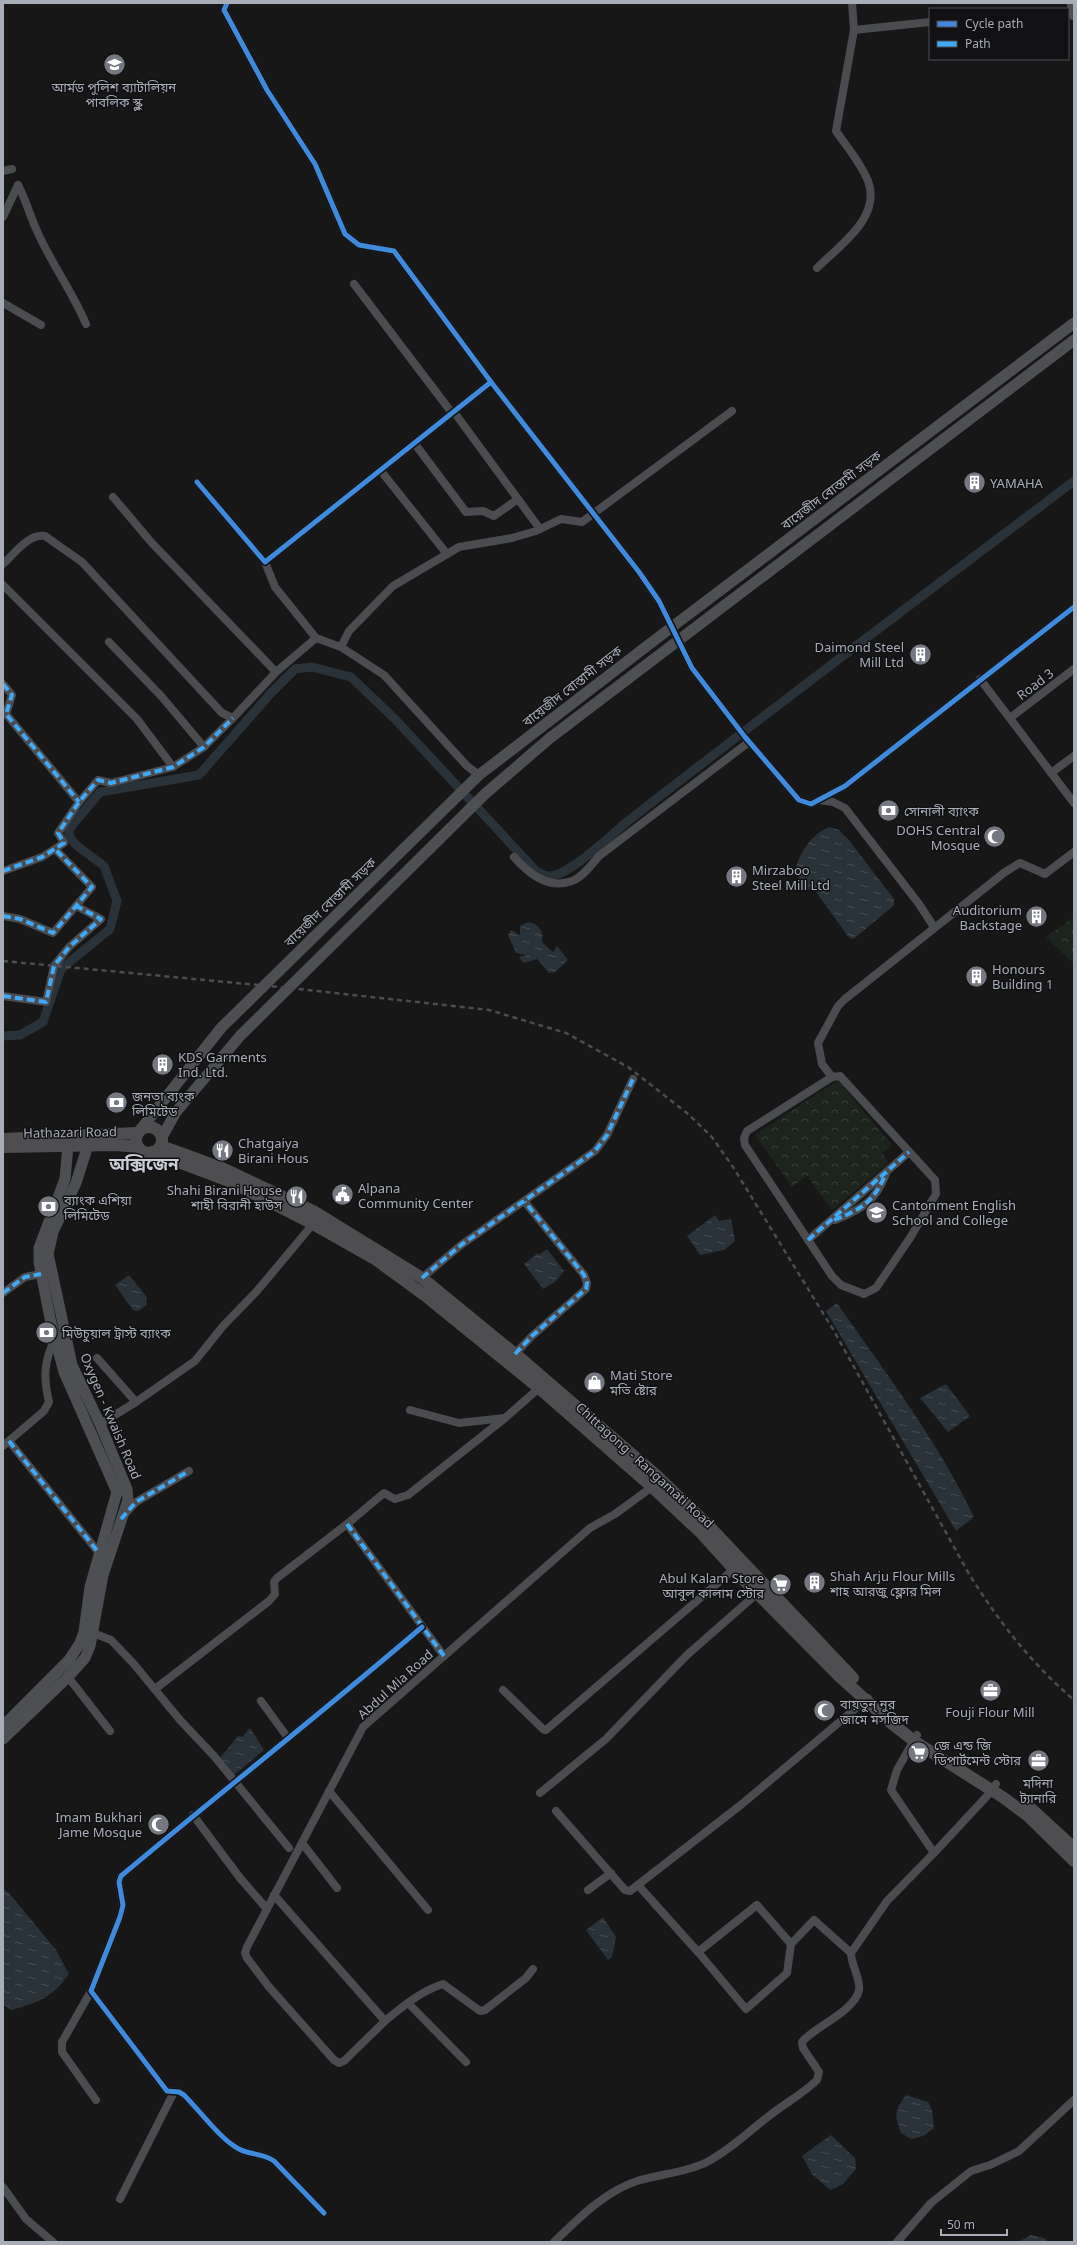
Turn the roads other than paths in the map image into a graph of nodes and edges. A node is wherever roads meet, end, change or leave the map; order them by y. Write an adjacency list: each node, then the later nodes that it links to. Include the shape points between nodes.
1 (227, 3): 15 (street, via 224,10 267,90 315,164 345,234 359,245 394,251)
2 (852, 3): 4 (street)
3 (929, 22): 4 (street)
4 (854, 30): 8 (street, via 836,131 868,182 870,203 860,225)
5 (12, 169): 6 (street)
6 (3, 171)
7 (3, 217): 12 (street, via 18,185 36,230 61,278 73,295)
8 (817, 268)
9 (354, 284): 17 (street)
10 (3, 304): 13 (street)
11 (1074, 323): 30 (main road, বায়েজীদ বোস্তামী সড়ক)
12 (86, 324)
13 (41, 325)
14 (1074, 340): 32 (main road, বায়েজীদ বোস্তামী সড়ক)
15 (491, 382): 17 (street); 23 (street)
16 (732, 411): 23 (street)
17 (453, 412): 18 (street); 22 (street)
18 (415, 444): 19 (street); 22 (street, via 466,512 483,511 494,516)
19 (381, 471): 25 (street); 26 (street)
20 (197, 482): 26 (street)
21 (113, 497): 36 (street, via 151,542)
22 (518, 499): 24 (street)
23 (593, 515): 24 (street, via 582,522 560,519); 30 (street, via 639,572)
24 (540, 529): 25 (street, via 512,538 459,547)
25 (447, 554): 34 (street, via 393,586 349,631)
26 (265, 562): 31 (street, via 275,587)
27 (3, 564): 39 (street, via 26,542 40,535 45,536 82,562 222,713)
28 (3, 585): 44 (street, via 137,719)
29 (1074, 607): 37 (street)
30 (673, 626): 32 (street); 46 (main road, বায়েজীদ বোস্তামী সড়ক)
31 (316, 638): 34 (street); 36 (street)
32 (679, 640): 41 (street, via 692,668); 63 (main road, বায়েজীদ বোস্তামী সড়ক, via 550,738 485,794 240,1036 176,1112)
33 (109, 642): 42 (street)
34 (341, 647): 46 (street, via 384,675)
35 (1074, 669): 40 (street, Road 3)
36 (276, 672): 39 (street)
37 (980, 679): 40 (street); 47 (street, via 845,786)
38 (3, 684): 48 (street, via 12,695 6,714)
39 (233, 718): 42 (street)
40 (1010, 718): 45 (street)
41 (747, 739): 47 (street, via 799,800 811,804); 52 (street, via 599,856 571,882 553,883 537,879)
42 (204, 747): 44 (street)
43 (1074, 756): 45 (street)
44 (173, 767): 48 (street, via 111,783 98,780)
45 (1051, 773): 49 (street)
46 (477, 778): 60 (main road, বায়েজীদ বোস্তামী সড়ক, via 221,1028)
47 (819, 800): 56 (street, via 833,802 845,808)
48 (79, 802): 50 (street, via 58,833 64,843)
49 (1074, 803)
50 (54, 849): 53 (street, via 42,857); 54 (street, via 92,887)
51 (1074, 852): 56 (street, via 1045,874 1020,863)
52 (514, 857)
53 (3, 871)
54 (76, 906): 55 (street, via 53,933 20,919); 57 (street, via 101,919 69,947 54,966 46,1002)
55 (3, 916)
56 (934, 927): 58 (street, via 838,1006 818,1043 822,1064)
57 (3, 996)
58 (832, 1077): 67 (street, via 843,1078); 70 (street, via 747,1131 744,1138 745,1145)
59 (633, 1079): 68 (street, via 607,1135 595,1151)
60 (139, 1131): 61 (highway, Hathazari Road); 63 (highway, via 153,1127 158,1130); 66 (highway, via 136,1140)
61 (3, 1139)
62 (88, 1145): 64 (highway, Hathazari Road); 66 (highway, Hathazari Road, via 116,1144); 81 (main road, Oxygen - Kwaish Road, via 48,1254 72,1365)
63 (158, 1145): 66 (highway, via 144,1152); 69 (highway, Chittagong - Rangamati Road); 72 (highway, Chittagong - Rangamati Road, via 224,1169 315,1212)
64 (68, 1146): 65 (highway, Hathazari Road); 71 (main road, Oxygen - Kwaish Road, via 65,1180 39,1248)
65 (3, 1147)
66 (138, 1147)
67 (909, 1152): 70 (street); 70 (street, via 935,1180 936,1194 876,1288 864,1294 841,1285)
68 (525, 1202): 72 (street, via 466,1242); 75 (street, via 584,1274 587,1283 586,1289)
69 (313, 1224): 77 (highway, Chittagong - Rangamati Road, via 375,1259 428,1297); 78 (street, via 195,1361)
70 (808, 1240)
71 (41, 1274): 73 (street, via 25,1277); 74 (main road, Oxygen - Kwaish Road)
72 (422, 1278): 75 (highway, Chittagong - Rangamati Road)
73 (3, 1293)
74 (55, 1338): 82 (street, via 49,1350 43,1379 49,1402 44,1411); 87 (main road, Oxygen - Kwaish Road, via 64,1372 117,1492)
75 (515, 1354): 89 (highway, Chittagong - Rangamati Road, via 656,1475 706,1523)
76 (97, 1358): 78 (street)
77 (539, 1388): 80 (street); 84 (highway, Chittagong - Rangamati Road)
78 (136, 1402): 81 (street)
79 (410, 1410): 80 (street, via 459,1423)
80 (504, 1418): 86 (street, via 408,1495 395,1498 384,1493)
81 (100, 1424): 85 (main road, Oxygen - Kwaish Road, via 127,1489 128,1500)
82 (6, 1443): 87 (street)
83 (189, 1470): 85 (street, via 136,1502)
84 (652, 1487): 88 (highway, Chittagong - Rangamati Road, via 701,1533); 92 (street, Abdul Mia Road, via 615,1514 590,1528)
85 (121, 1519): 91 (main road, Oxygen - Kwaish Road, via 103,1575)
86 (347, 1524): 90 (street); 94 (street, via 277,1578 274,1582 275,1594 269,1601)
87 (99, 1553): 98 (main road, Oxygen - Kwaish Road, via 90,1587 84,1632 78,1646 69,1660)
88 (734, 1569): 89 (highway, Chittagong - Rangamati Road); 95 (street, via 546,1730)
89 (762, 1590): 96 (highway, Chittagong - Rangamati Road); 106 (street, via 687,1655 606,1739)
90 (422, 1627): 92 (street); 100 (street)
91 (93, 1633): 93 (main road, Oxygen - Kwaish Road, via 85,1658); 94 (street, via 111,1640)
92 (444, 1656): 105 (street, Abdul Mia Road, via 363,1727)
93 (68, 1677): 99 (street); 102 (main road, Oxygen - Kwaish Road)
94 (155, 1690): 103 (street)
95 (503, 1690)
96 (868, 1698): 101 (highway, Chittagong - Rangamati Road); 115 (street, via 742,1804)
97 (261, 1701): 100 (street)
98 (3, 1726)
99 (110, 1731)
100 (288, 1738): 103 (street)
101 (916, 1738): 104 (highway, Chittagong - Rangamati Road); 112 (street, via 897,1770 891,1790)
102 (3, 1739)
103 (235, 1781): 108 (street); 110 (street)
104 (993, 1787): 111 (highway, Chittagong - Rangamati Road, via 1023,1802); 112 (street); 113 (highway, Chittagong - Rangamati Road, via 1028,1816)
105 (329, 1791): 109 (street, Abdul Mia Road); 120 (street)
106 (540, 1793)
107 (556, 1811): 114 (street)
108 (193, 1815): 119 (street, via 240,1878); 125 (street, via 121,1876 119,1882 123,1905 120,1917)
109 (302, 1843): 116 (street); 118 (street, Abdul Mia Road)
110 (290, 1848)
111 (1074, 1848)
112 (934, 1853): 123 (street, via 887,1901)
113 (1074, 1861)
114 (611, 1873): 115 (street, via 628,1892); 117 (street)
115 (638, 1885): 122 (street)
116 (337, 1888)
117 (588, 1890)
118 (274, 1895): 119 (street, Abdul Mia Road); 127 (street)
119 (267, 1909): 127 (street, Abdul Mia Road, via 245,1953 269,1987 334,2060 339,2063 344,2061)
120 (428, 1910)
121 (791, 1944): 122 (street, via 757,1905); 122 (street, via 787,1973 746,2009); 123 (street, via 814,1920)
122 (698, 1952)
123 (850, 1953): 136 (street, via 858,1982 857,1994 835,2018 802,2042 802,2048 819,2072 817,2080 740,2140 707,2162 625,2186 586,2212)
124 (533, 1969): 126 (street, via 526,1978 485,2010 480,2011 443,1984 433,1987)
125 (91, 1991): 129 (street, via 167,2091); 130 (street, via 62,2042 62,2052)
126 (408, 2003): 127 (street); 128 (street)
127 (385, 2020)
128 (466, 2062)
129 (174, 2092): 133 (street); 134 (street, via 184,2095 229,2142 240,2150 267,2156 274,2161)
130 (96, 2100)
131 (1074, 2100): 137 (street, via 1019,2151 990,2165 971,2170 931,2203)
132 (3, 2187): 135 (street, via 26,2219)
133 (120, 2199)
134 (324, 2213)
135 (53, 2242)
136 (554, 2242)
137 (897, 2242)

